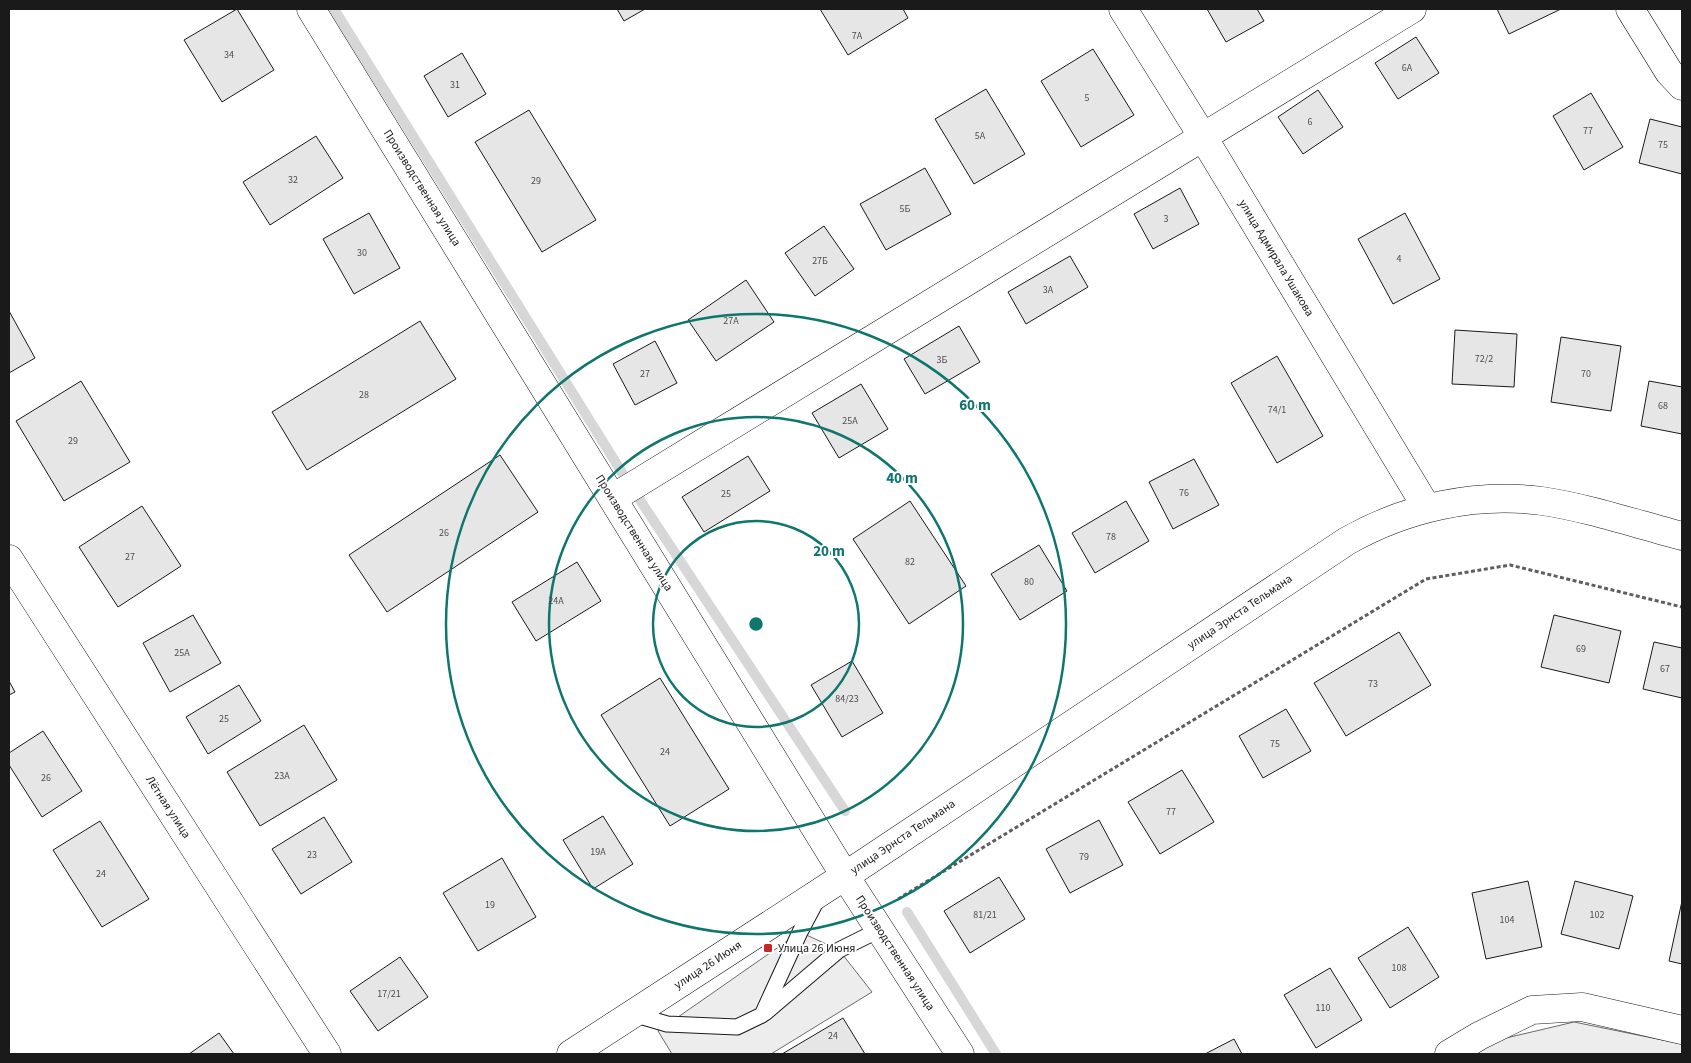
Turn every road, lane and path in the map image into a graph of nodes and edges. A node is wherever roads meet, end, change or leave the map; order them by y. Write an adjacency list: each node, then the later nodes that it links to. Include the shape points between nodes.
1 (312, 9): 7 (street, Производственная улица)
2 (1123, 9): 6 (street, улица Адмирала Ушакова)
3 (1412, 9): 6 (street)
4 (1630, 9): 5 (street, via 1669,72)
5 (1682, 86)
6 (1203, 137): 7 (street); 8 (street, улица Адмирала Ушакова)
7 (613, 498): 12 (street, Производственная улица)
8 (1427, 508): 9 (street, улица Эрнста Тельмана, via 1470,501 1527,500 1570,506); 12 (street, улица Эрнста Тельмана, via 1380,524 1347,541)
9 (1682, 536)
10 (9, 559): 18 (street, Лётная улица)
11 (1682, 607): 14 (path, via 1510,565 1426,579)
12 (845, 876): 13 (street, улица 26 Июня); 14 (street, Производственная улица)
13 (822, 890): 15 (street, улица 26 Июня); 16 (lane)
14 (875, 923): 16 (lane); 20 (street, Производственная улица)
15 (633, 1014): 16 (lane, via 667,1024 737,1027); 19 (street, улица 26 Июня)
16 (762, 1015)
17 (1682, 1030): 21 (street, via 1582,1007 1532,1010)
18 (327, 1054)
19 (571, 1054)
20 (960, 1054)
21 (1449, 1054)

